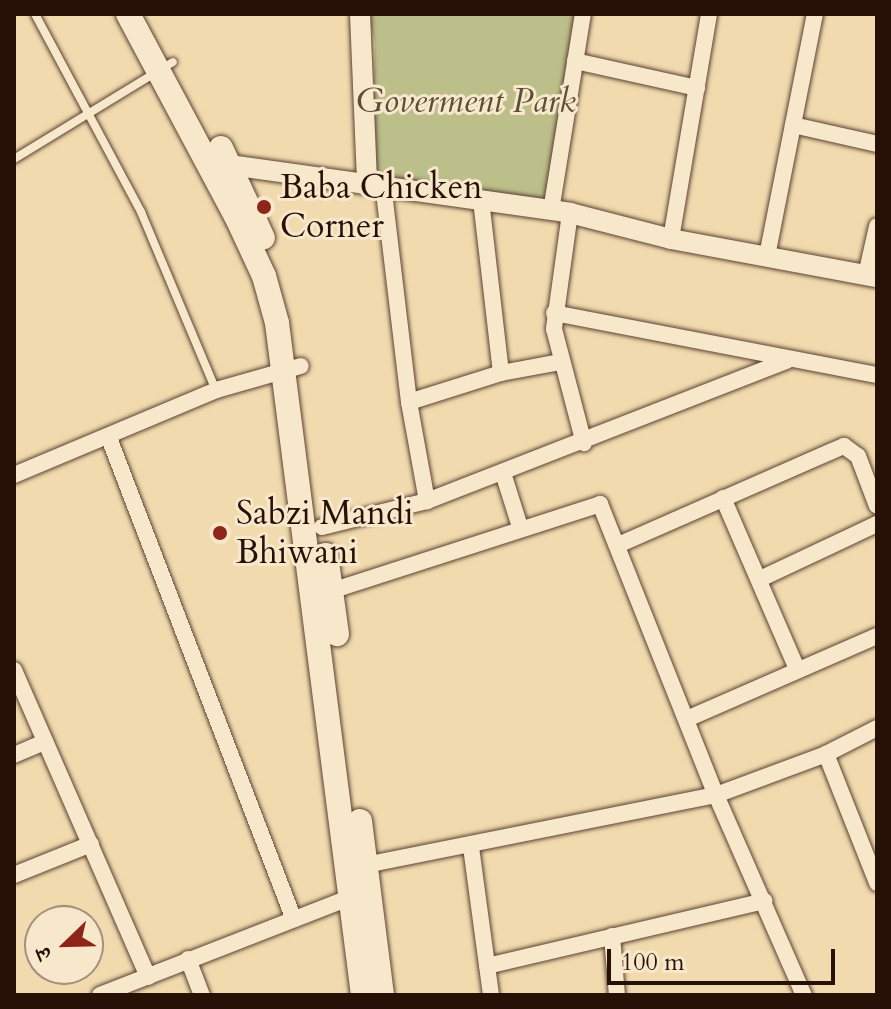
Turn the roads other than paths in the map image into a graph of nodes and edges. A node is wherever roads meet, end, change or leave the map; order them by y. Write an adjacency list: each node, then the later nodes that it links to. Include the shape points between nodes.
1 (35, 14): 11 (lane)
2 (128, 14): 9 (main road)
3 (145, 14): 9 (main road)
4 (360, 14): 16 (street)
5 (583, 14): 8 (street)
6 (709, 14): 10 (street)
7 (815, 14): 12 (street)
8 (575, 61): 10 (street); 18 (street)
9 (166, 66): 11 (lane); 15 (main road)
10 (697, 88): 20 (street)
11 (92, 115): 14 (lane); 29 (lane, via 141,212)
12 (793, 125): 13 (street); 21 (street)
13 (877, 144)
14 (14, 159)
15 (220, 163): 16 (street); 26 (main road)
16 (375, 183): 17 (street); 30 (street)
17 (481, 200): 18 (street); 27 (street)
18 (560, 212): 20 (street); 23 (street)
19 (877, 226): 22 (street)
20 (671, 239): 21 (street)
21 (767, 256): 22 (street)
22 (872, 276)
23 (554, 313): 24 (street); 25 (street)
24 (787, 361): 28 (street); 32 (street)
25 (561, 362): 27 (street); 32 (street)
26 (292, 367): 29 (street); 39 (main road); 58 (main road)
27 (501, 373): 30 (street)
28 (877, 375)
29 (216, 390): 31 (street)
30 (409, 402): 36 (street)
31 (109, 438): 34 (street); 60 (street)
32 (584, 443): 33 (street)
33 (503, 473): 36 (street); 40 (street)
34 (14, 475)
35 (723, 498): 37 (street, via 848,446 858,456); 41 (street); 42 (street)
36 (427, 501): 39 (street)
37 (877, 506)
38 (877, 524): 42 (street)
39 (322, 527): 43 (main road)
40 (520, 527): 41 (street, via 598,503); 43 (street)
41 (618, 545): 47 (street)
42 (760, 579): 45 (street)
43 (331, 591): 55 (main road)
44 (877, 636): 45 (street)
45 (797, 669): 47 (street)
46 (14, 670): 49 (street)
47 (687, 719): 52 (street)
48 (877, 728): 50 (street)
49 (45, 742): 51 (street); 53 (street)
50 (826, 754): 52 (street); 57 (street)
51 (14, 755)
52 (716, 795): 54 (street); 59 (street)
53 (91, 844): 56 (street); 64 (street)
54 (471, 847): 55 (street); 63 (street)
55 (365, 865): 58 (main road)
56 (14, 875)
57 (877, 883)
58 (360, 893): 60 (street); 65 (main road)
59 (764, 901): 61 (street); 70 (street)
60 (293, 917): 62 (street)
61 (612, 936): 63 (street); 69 (street)
62 (188, 959): 64 (street); 67 (street)
63 (487, 966): 68 (street)
64 (148, 977): 66 (street)
65 (369, 993)
66 (100, 995)
67 (202, 995)
68 (491, 995)
69 (617, 995)
70 (804, 995)

